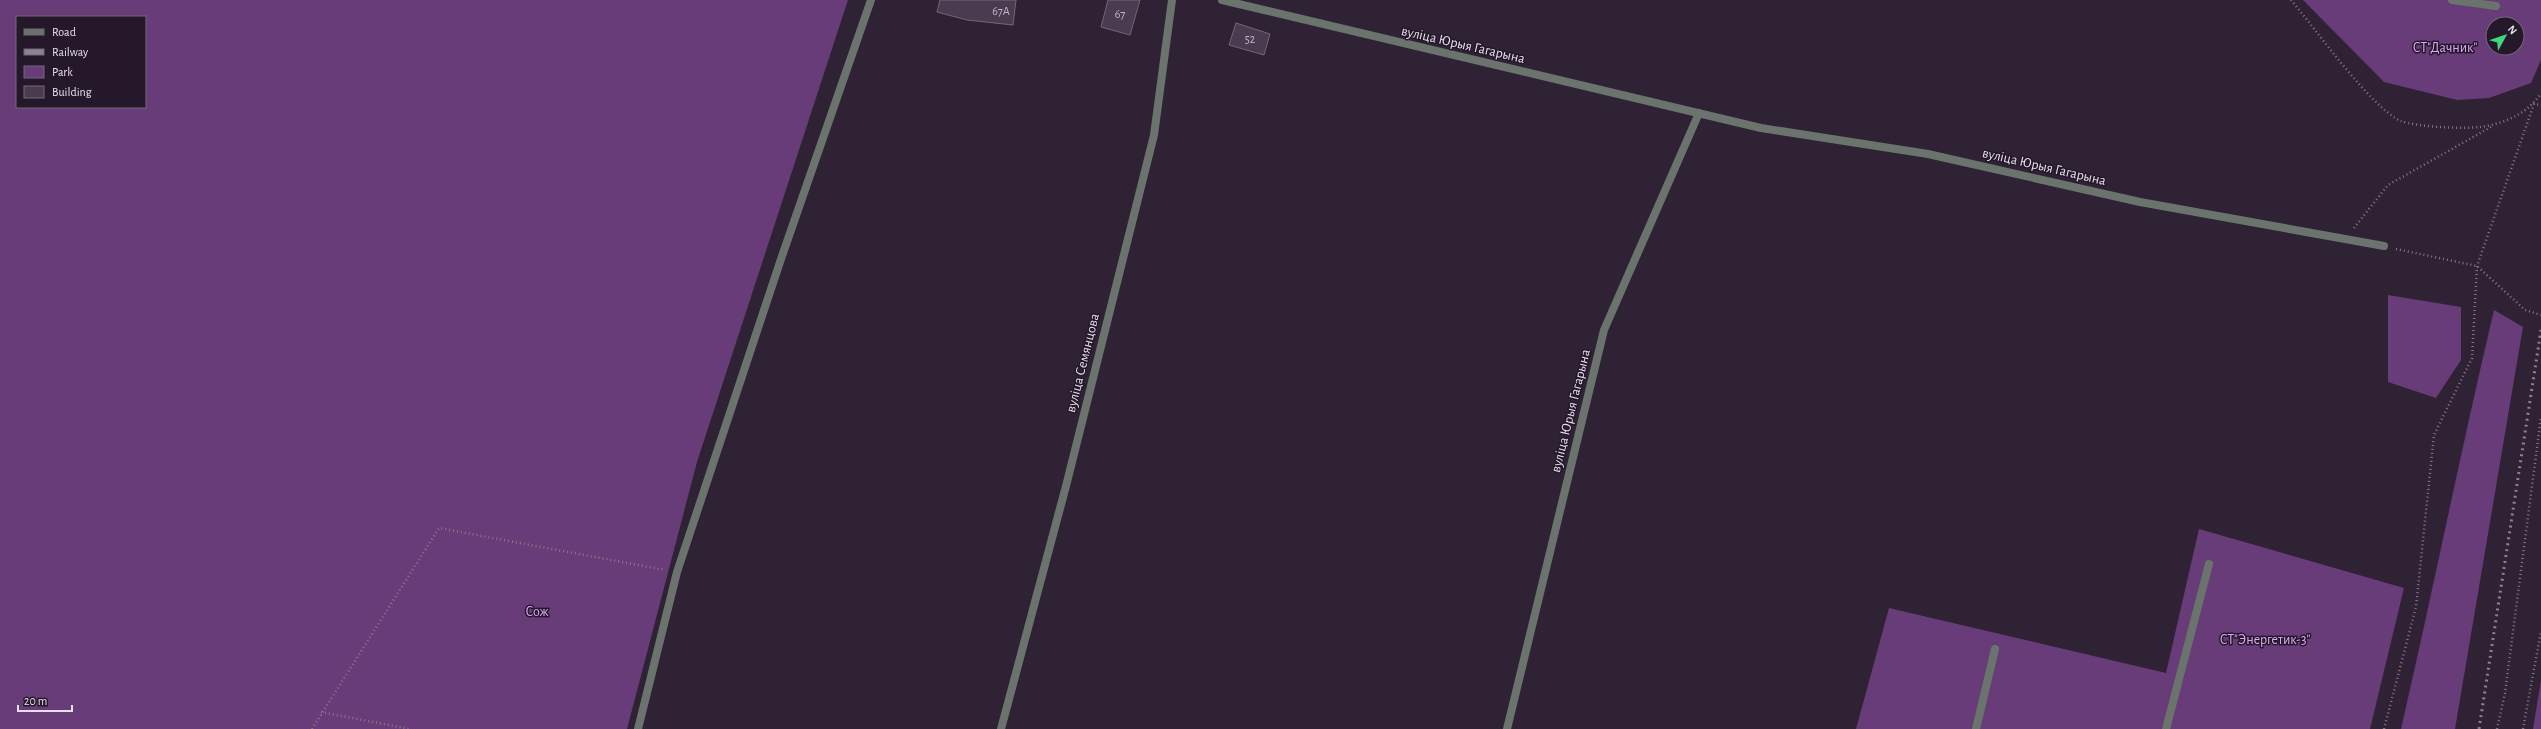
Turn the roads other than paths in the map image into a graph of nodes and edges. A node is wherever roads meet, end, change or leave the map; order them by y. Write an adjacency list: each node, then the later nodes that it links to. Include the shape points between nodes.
1 (871, 0): 10 (street, via 677,572)
2 (1172, 0): 11 (street, вуліца Семянцова, via 1154,135)
3 (1222, 0): 6 (street, вуліца Юрыя Гагарына)
4 (2452, 0): 5 (street)
5 (2496, 6)
6 (1699, 113): 7 (street, вуліца Юрыя Гагарына, via 1761,128 1928,154 2140,202); 12 (street, вуліца Юрыя Гагарына, via 1604,330)
7 (2384, 246)
8 (2209, 564): 14 (street)
9 (1996, 649): 13 (street)
10 (638, 729)
11 (1002, 729)
12 (1507, 729)
13 (1976, 729)
14 (2166, 729)

